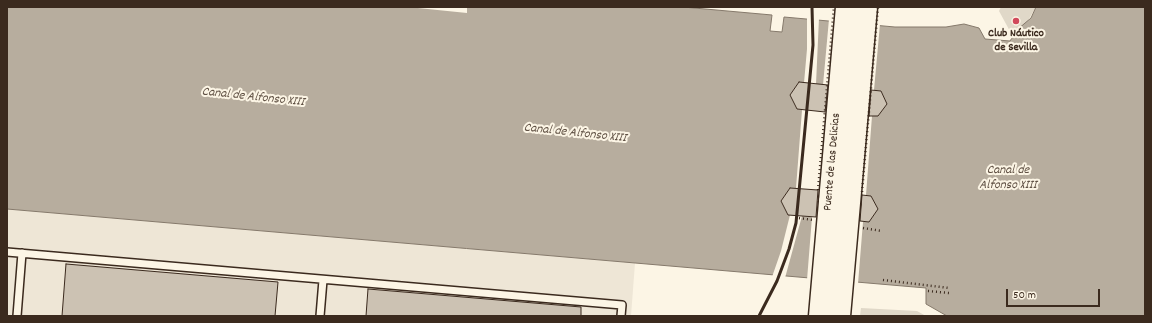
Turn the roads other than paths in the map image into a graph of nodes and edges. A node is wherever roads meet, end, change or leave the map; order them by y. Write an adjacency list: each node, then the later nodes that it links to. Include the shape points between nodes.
1 (846, 7): 9 (main road, Puente de las Delicias, bridge)
2 (866, 7): 10 (main road, Puente de las Delicias, bridge)
3 (7, 252): 4 (lane)
4 (22, 253): 5 (lane); 6 (lane)
5 (323, 280): 7 (lane); 8 (lane, via 622,305)
6 (17, 316)
7 (320, 316)
8 (621, 316)
9 (820, 316)
10 (839, 316)

